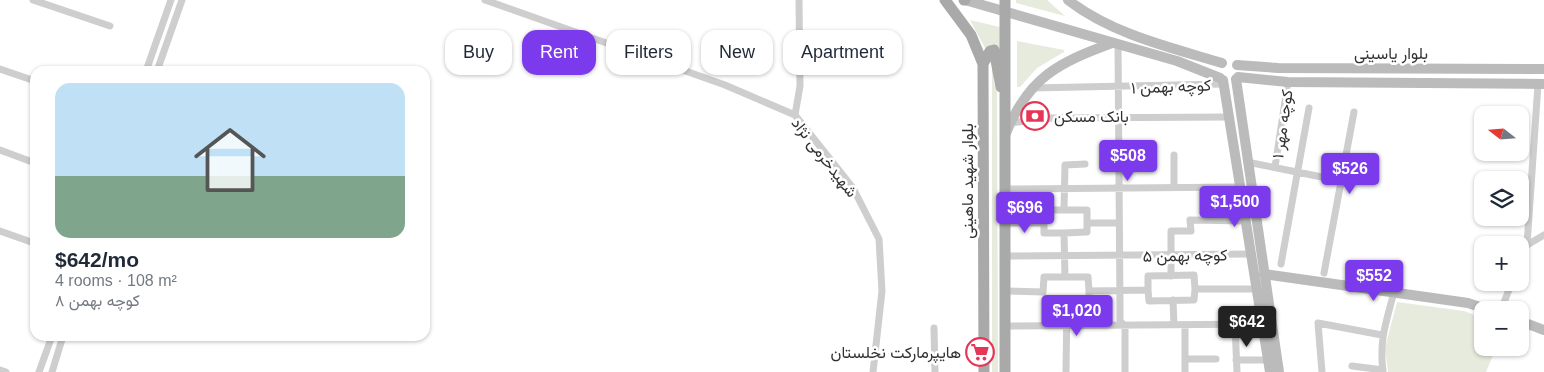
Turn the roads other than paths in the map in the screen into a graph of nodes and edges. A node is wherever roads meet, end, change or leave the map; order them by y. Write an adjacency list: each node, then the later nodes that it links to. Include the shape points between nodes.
1 (32, 0): 10 (street)
2 (171, 0): 15 (street)
3 (182, 0): 16 (street)
4 (485, 0): 29 (street, شهیدخرمی نژاد, via 725,85)
5 (798, 0): 29 (street, via 800,86)
6 (944, 0): 13 (main road, بلوار شهید ماهینی, via 971,35)
7 (964, 0): 9 (main road)
8 (1068, 0): 12 (main road, via 1084,13 1130,34)
9 (1006, 6): 11 (main road); 26 (main road)
10 (110, 26)
11 (1115, 44): 21 (main road, via 1178,61); 24 (street); 25 (main road, via 1075,57 1040,78)
12 (1222, 63): 14 (main road, via 1229,61); 21 (main road, via 1218,72)
13 (983, 64): 26 (main road, via 994,50 999,84); 102 (main road, بلوار شهید ماهینی)
14 (1237, 65): 18 (main road, بلوار یاسینی); 19 (main road)
15 (148, 66)
16 (159, 66)
17 (0, 68): 20 (street)
18 (1544, 69)
19 (1237, 78): 21 (main road); 22 (main road, بلوار یاسینی); 36 (main road)
20 (30, 79)
21 (1222, 81): 24 (street, کوچه بهمن ۱); 31 (main road)
22 (1288, 82): 23 (main road, بلوار یاسینی); 38 (street, کوچه مهر ۱)
23 (1541, 84): 55 (street)
24 (1118, 87): 25 (street, کوچه بهمن ۱); 30 (street)
25 (1032, 88): 32 (main road)
26 (1005, 95): 32 (main road)
27 (1309, 108): 39 (street)
28 (1354, 112): 40 (street)
29 (795, 115): 100 (street, شهیدخرمی نژاد, via 853,188 879,239 882,291)
30 (1118, 117): 31 (street); 32 (street, via 1052,118); 43 (street)
31 (1230, 117): 41 (main road)
32 (1008, 128): 44 (main road)
33 (0, 150): 35 (street)
34 (1174, 155): 42 (street)
35 (30, 161)
36 (1246, 162): 38 (street); 65 (main road)
37 (1085, 164): 45 (street, via 1065,165)
38 (1276, 167): 39 (street)
39 (1298, 171): 40 (street); 63 (street)
40 (1342, 180): 64 (street)
41 (1241, 186): 42 (street); 47 (main road)
42 (1174, 187): 43 (street)
43 (1118, 188): 45 (street); 51 (street)
44 (1006, 189): 45 (street); 48 (main road)
45 (1064, 189): 46 (street)
46 (1064, 210): 49 (street, via 1044,210); 50 (street, via 1087,210)
47 (1246, 221): 58 (main road); 59 (street, via 1190,220 1191,231 1171,231)
48 (1005, 223): 49 (street); 60 (main road)
49 (1044, 223): 53 (street, via 1044,232)
50 (1087, 223): 51 (street); 53 (street, via 1087,232)
51 (1118, 223): 62 (street)
52 (0, 231): 56 (street)
53 (1064, 233): 61 (street)
54 (1544, 235): 57 (street)
55 (1528, 236)
56 (30, 242)
57 (1529, 243)
58 (1251, 254): 59 (street, کوچه بهمن ۵); 69 (main road)
59 (1171, 255): 62 (street, کوچه بهمن ۵); 66 (street)
60 (1005, 256): 61 (street, کوچه بهمن ۵); 72 (main road)
61 (1064, 256): 62 (street, کوچه بهمن ۵); 67 (street)
62 (1119, 256): 70 (street)
63 (1281, 264)
64 (1324, 273)
65 (1264, 274): 74 (main road); 109 (main road)
66 (1171, 276): 68 (street, via 1194,275); 71 (street, via 1148,276)
67 (1064, 277): 72 (street, via 1044,277 1043,292); 73 (street, via 1088,277)
68 (1195, 289): 69 (street); 75 (street, via 1194,300)
69 (1256, 289): 78 (main road)
70 (1120, 290): 71 (street); 73 (street); 83 (street, via 1120,321)
71 (1148, 290): 75 (street, via 1149,301)
72 (1005, 291): 82 (main road)
73 (1088, 291): 84 (street, via 1089,301 1067,301)
74 (1394, 292): 76 (main road); 87 (street)
75 (1174, 300): 80 (street)
76 (1474, 305)
77 (1235, 324): 78 (street); 81 (street); 92 (street)
78 (1262, 324): 93 (main road)
79 (1529, 324): 86 (main road)
80 (1174, 325): 81 (street); 83 (street)
81 (1185, 325): 90 (street)
82 (1005, 326): 84 (street); 103 (main road)
83 (1125, 326): 84 (street); 105 (street)
84 (1066, 327): 104 (street)
85 (934, 328): 101 (street)
86 (1544, 330)
87 (1382, 335): 96 (street); 110 (street, via 1318,323)
88 (50, 341): 98 (street)
89 (61, 341): 99 (street)
90 (1184, 359): 91 (street); 106 (street)
91 (1216, 359)
92 (1236, 360): 93 (street); 107 (street)
93 (1268, 360): 108 (main road)
94 (1352, 366): 96 (street)
95 (0, 370): 97 (street)
96 (1383, 371)
97 (6, 372)
98 (39, 372)
99 (52, 372)
100 (873, 372)
101 (935, 372)
102 (984, 372)
103 (1005, 372)
104 (1066, 372)
105 (1125, 372)
106 (1184, 372)
107 (1237, 372)
108 (1270, 372)
109 (1279, 372)
110 (1322, 372)

